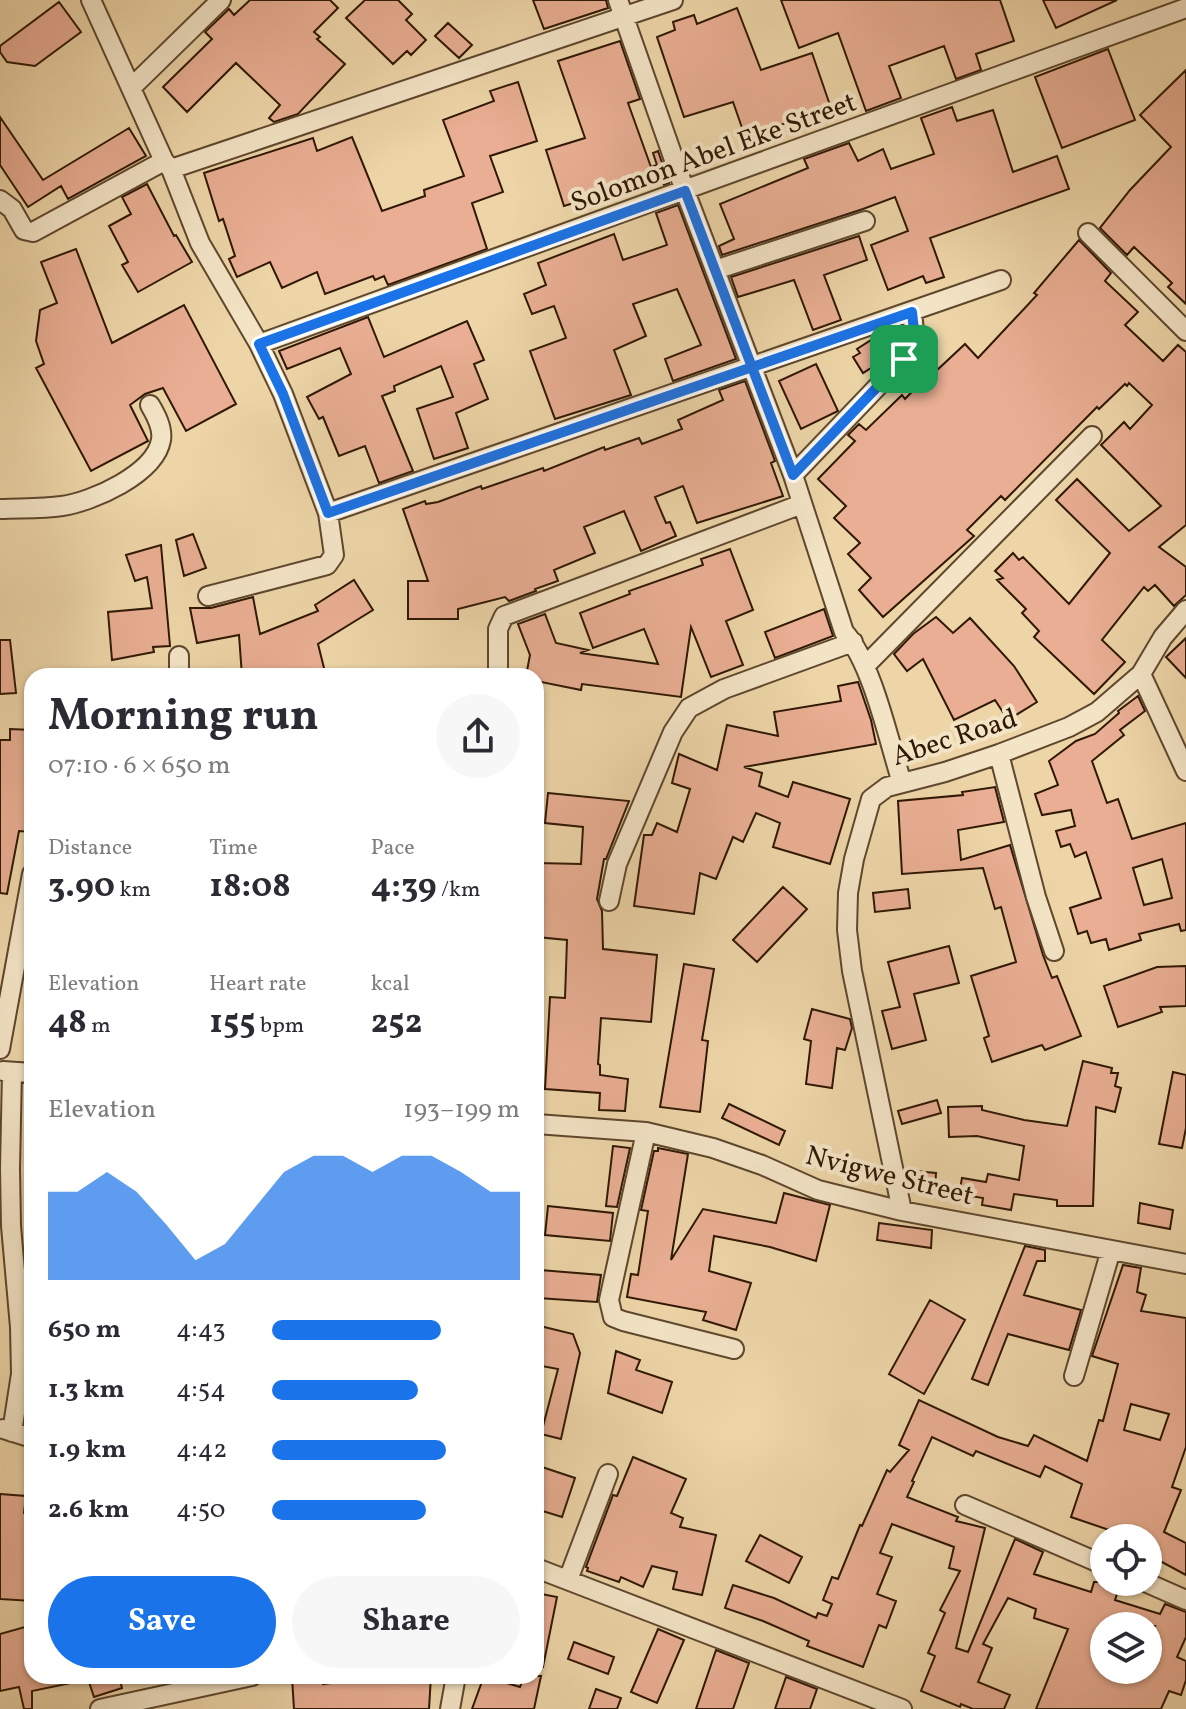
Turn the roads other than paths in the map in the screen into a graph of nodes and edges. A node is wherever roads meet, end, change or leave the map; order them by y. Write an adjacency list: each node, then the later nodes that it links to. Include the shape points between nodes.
1 (91, 0): 6 (street)
2 (221, 0): 6 (street)
3 (673, 0): 5 (street)
4 (1186, 8): 8 (street, Solomon Abel Eke Street)
5 (622, 9): 7 (street); 8 (street)
6 (132, 87): 7 (street)
7 (167, 165): 9 (street, via 33,232 24,230); 16 (street, via 200,243)
8 (685, 191): 12 (street); 16 (street, Solomon Abel Eke Street)
9 (0, 200)
10 (865, 221): 12 (street)
11 (1088, 233): 15 (street)
12 (715, 270): 17 (street)
13 (1001, 280): 14 (street)
14 (912, 312): 17 (street); 20 (street, via 915,340 904,359)
15 (1186, 331)
16 (259, 344): 23 (street)
17 (751, 366): 20 (street); 23 (street)
18 (150, 405): 22 (street, via 161,442 155,456 124,482 63,506)
19 (1092, 436): 28 (street)
20 (793, 475): 21 (street)
21 (802, 504): 26 (street, via 844,632); 30 (street, via 504,616 498,629)
22 (0, 509)
23 (328, 513): 24 (street, via 331,563)
24 (208, 596)
25 (1186, 610): 31 (street, Abec Road)
26 (853, 642): 28 (street); 35 (street, via 724,689 689,708 673,732 617,864)
27 (179, 656): 29 (street)
28 (865, 666): 34 (street)
29 (179, 668)
30 (498, 668)
31 (1141, 674): 32 (street, Abec Road, via 1097,712); 33 (street)
32 (999, 754): 34 (street, Abec Road); 37 (street)
33 (1186, 771)
34 (902, 783): 42 (street, Abec Road, via 877,793 866,812 848,893 847,930)
35 (609, 901)
36 (24, 918): 38 (street)
37 (1054, 951)
38 (0, 1049)
39 (6, 1072): 47 (street, via 21,1374)
40 (544, 1125): 41 (street, Nvigwe Street)
41 (646, 1132): 42 (street, Nvigwe Street, via 713,1148 818,1190); 45 (street, via 609,1309 623,1321)
42 (902, 1211): 43 (street, Nvigwe Street)
43 (1111, 1250): 44 (street, Nvigwe Street); 46 (street)
44 (1186, 1264)
45 (734, 1349)
46 (1074, 1376)
47 (6, 1430)
48 (608, 1474): 52 (street)
49 (965, 1505): 50 (street)
50 (1090, 1559)
51 (544, 1571): 52 (street)
52 (568, 1580): 59 (street)
53 (1162, 1589): 54 (street)
54 (1186, 1600)
55 (215, 1684): 57 (street)
56 (455, 1684): 58 (street)
57 (100, 1709)
58 (450, 1709)
59 (902, 1709)

